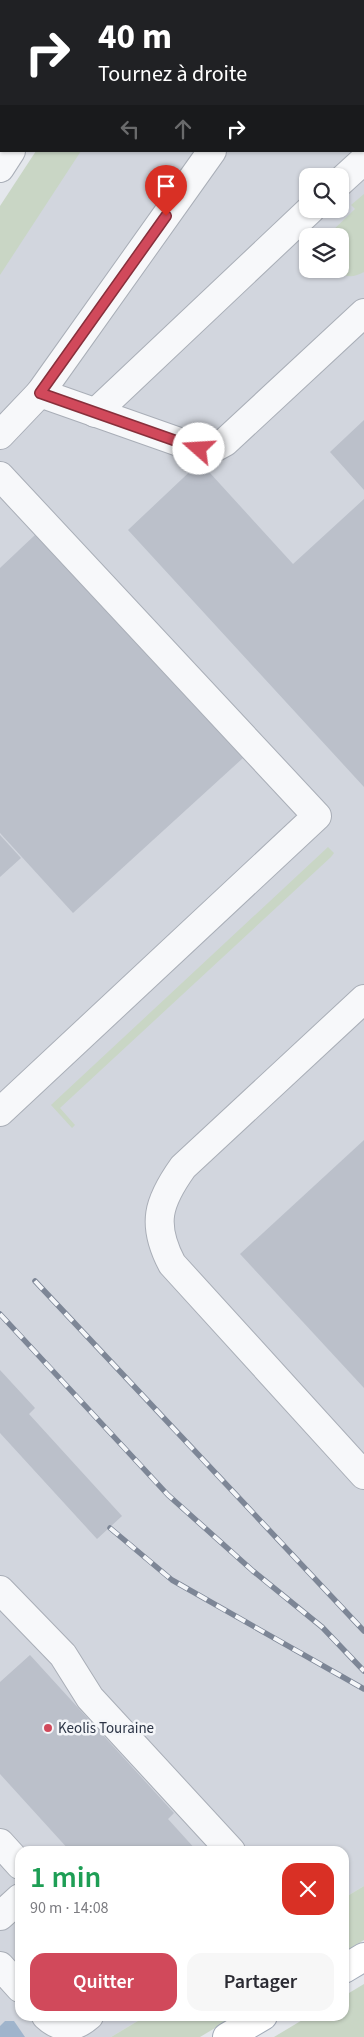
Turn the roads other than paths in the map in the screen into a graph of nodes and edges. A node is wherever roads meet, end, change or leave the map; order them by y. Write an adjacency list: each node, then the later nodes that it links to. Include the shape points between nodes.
1 (10, 152): 4 (street)
2 (211, 152): 8 (street)
3 (364, 160): 5 (street)
4 (0, 168)
5 (349, 174)
6 (301, 218): 9 (street)
7 (364, 313): 9 (street, via 225,442 214,448 199,449)
8 (40, 393): 9 (street); 10 (street)
9 (95, 413)
10 (0, 435)
11 (0, 476): 13 (street, via 317,816)
12 (364, 999): 14 (street, via 183,1167 166,1190 160,1214 164,1249 172,1264)
13 (0, 1112)
14 (364, 1475)
15 (0, 1590): 17 (street, via 63,1655 90,1698)
16 (0, 1844): 18 (street)
17 (226, 1846)
18 (15, 1860)
19 (15, 1902): 20 (street)
20 (0, 1916)
21 (364, 1957): 23 (main road)
22 (0, 1966): 24 (street)
23 (349, 1966)
24 (15, 1982)
25 (53, 2021): 26 (street, via 60,2026 73,2027)
26 (82, 2021)
27 (254, 2021): 28 (main road)
28 (227, 2037)

